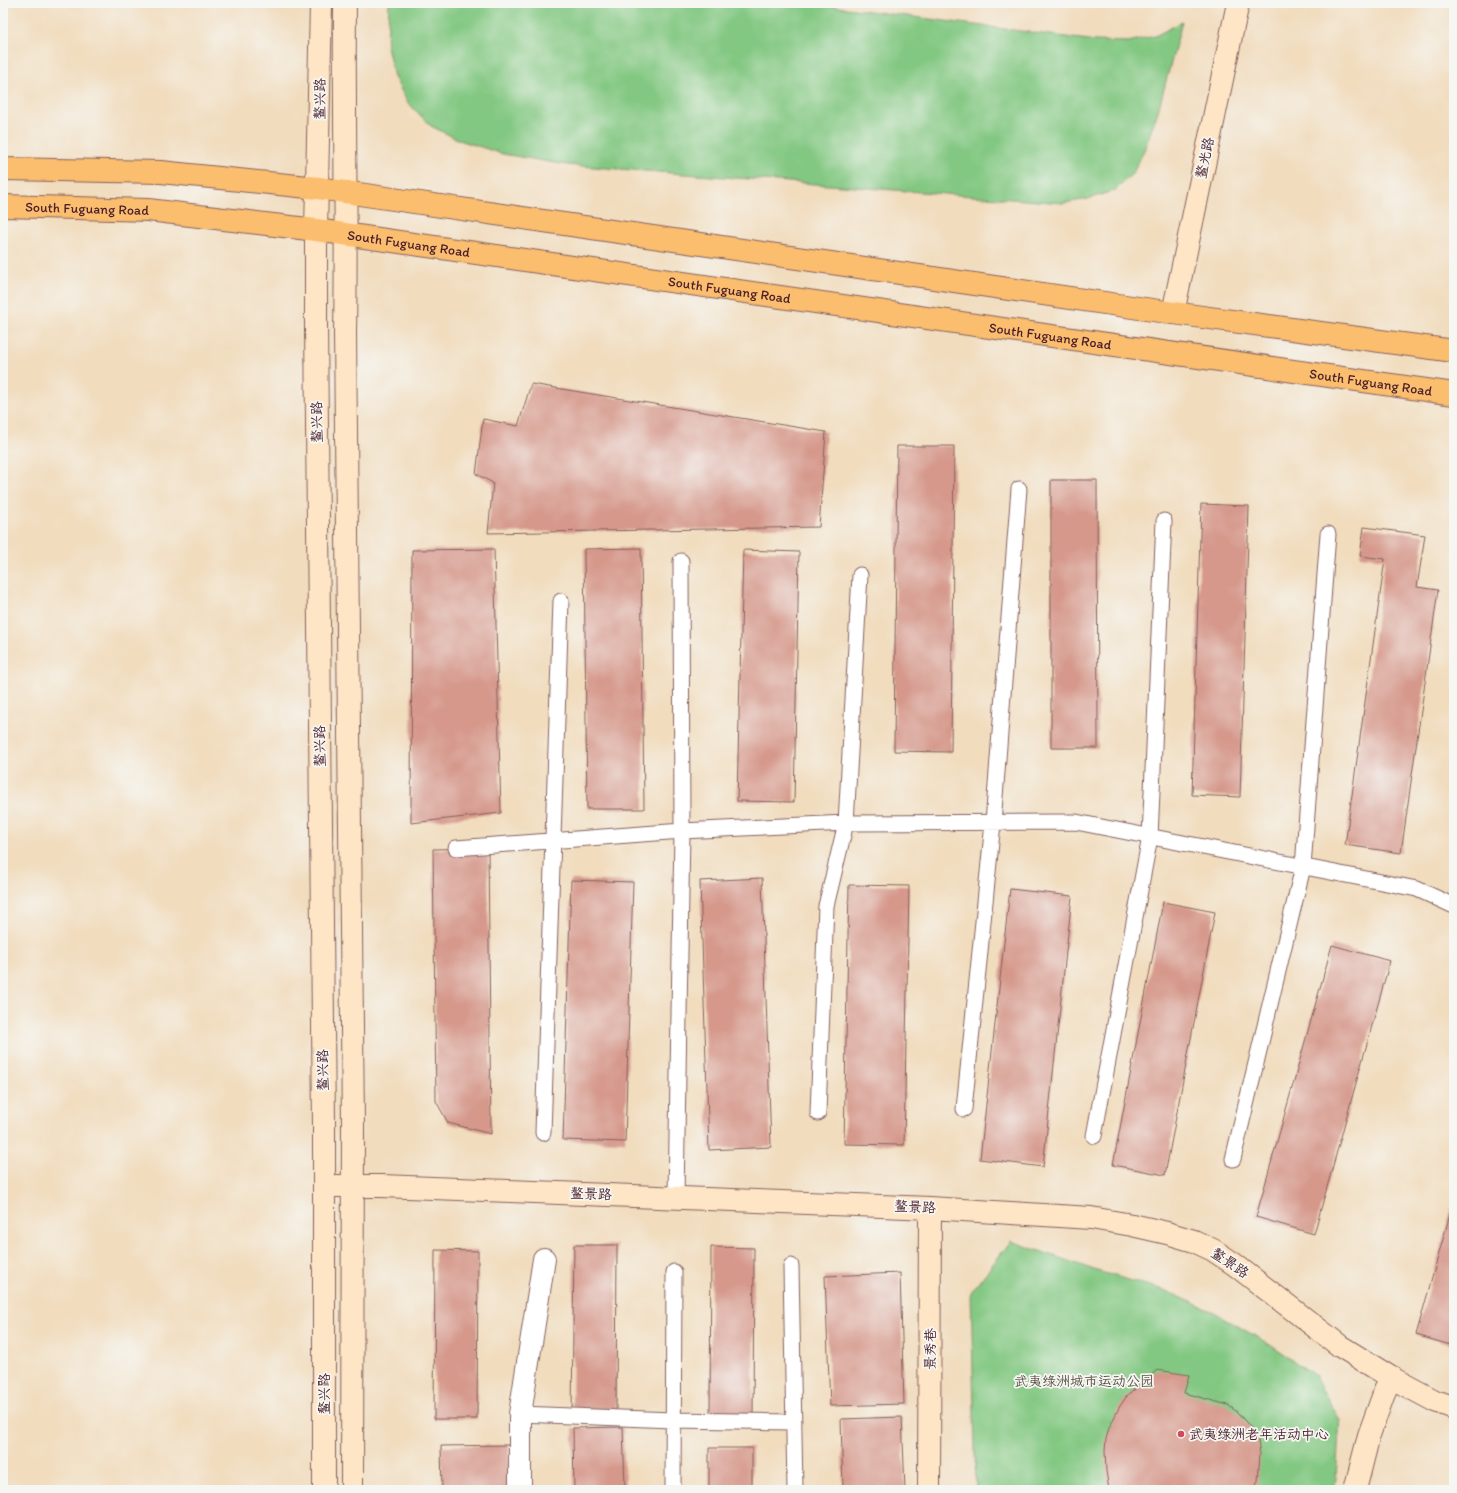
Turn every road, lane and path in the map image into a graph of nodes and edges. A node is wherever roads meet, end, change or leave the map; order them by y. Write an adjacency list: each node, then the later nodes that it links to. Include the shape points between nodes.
1 (322, 3): 5 (main road, 鳌兴路)
2 (345, 3): 6 (main road, 鳌兴路)
3 (1238, 3): 10 (main road, 鳌光路)
4 (3, 169): 5 (main road, via 161,172)
5 (318, 188): 6 (main road); 8 (main road, 鳌兴路)
6 (346, 192): 9 (main road, 鳌兴路); 10 (main road)
7 (3, 206): 8 (main road, South Fuguang Road, via 148,210)
8 (316, 230): 9 (main road, South Fuguang Road); 32 (main road, 鳌兴路)
9 (346, 235): 12 (main road, South Fuguang Road); 33 (main road, 鳌兴路)
10 (1173, 313): 11 (main road)
11 (1454, 350)
12 (1454, 394)
13 (1019, 489): 20 (lane)
14 (1164, 521): 22 (lane)
15 (1328, 534): 25 (lane)
16 (681, 561): 21 (lane)
17 (860, 575): 19 (lane)
18 (561, 601): 23 (lane)
19 (846, 823): 20 (lane); 21 (lane); 28 (lane, via 826,906)
20 (993, 823): 22 (lane, via 1076,822); 27 (lane)
21 (682, 831): 23 (lane); 34 (lane)
22 (1150, 837): 25 (lane); 30 (lane)
23 (553, 841): 24 (lane); 29 (lane)
24 (456, 848)
25 (1304, 867): 26 (lane, via 1417,889); 31 (lane)
26 (1454, 906)
27 (964, 1109)
28 (818, 1113)
29 (543, 1133)
30 (1094, 1136)
31 (1233, 1159)
32 (323, 1186): 33 (main road, 鳌景路); 44 (main road, 鳌兴路)
33 (352, 1187): 34 (main road, 鳌景路, via 382,1186); 45 (main road, 鳌兴路)
34 (676, 1198): 35 (main road, 鳌景路)
35 (930, 1208): 39 (main road, 鳌景路, via 1091,1218 1194,1240 1234,1264 1340,1346); 49 (main road, 景秀巷)
36 (544, 1259): 41 (street)
37 (791, 1266): 43 (lane)
38 (674, 1272): 42 (lane)
39 (1390, 1377): 40 (main road, 鳌景路); 50 (main road, via 1369,1435)
40 (1454, 1408)
41 (520, 1414): 42 (lane); 46 (street)
42 (672, 1420): 43 (lane); 47 (lane)
43 (794, 1422): 48 (lane)
44 (324, 1490)
45 (352, 1490)
46 (520, 1490)
47 (673, 1490)
48 (795, 1490)
49 (929, 1490)
50 (1355, 1490)

